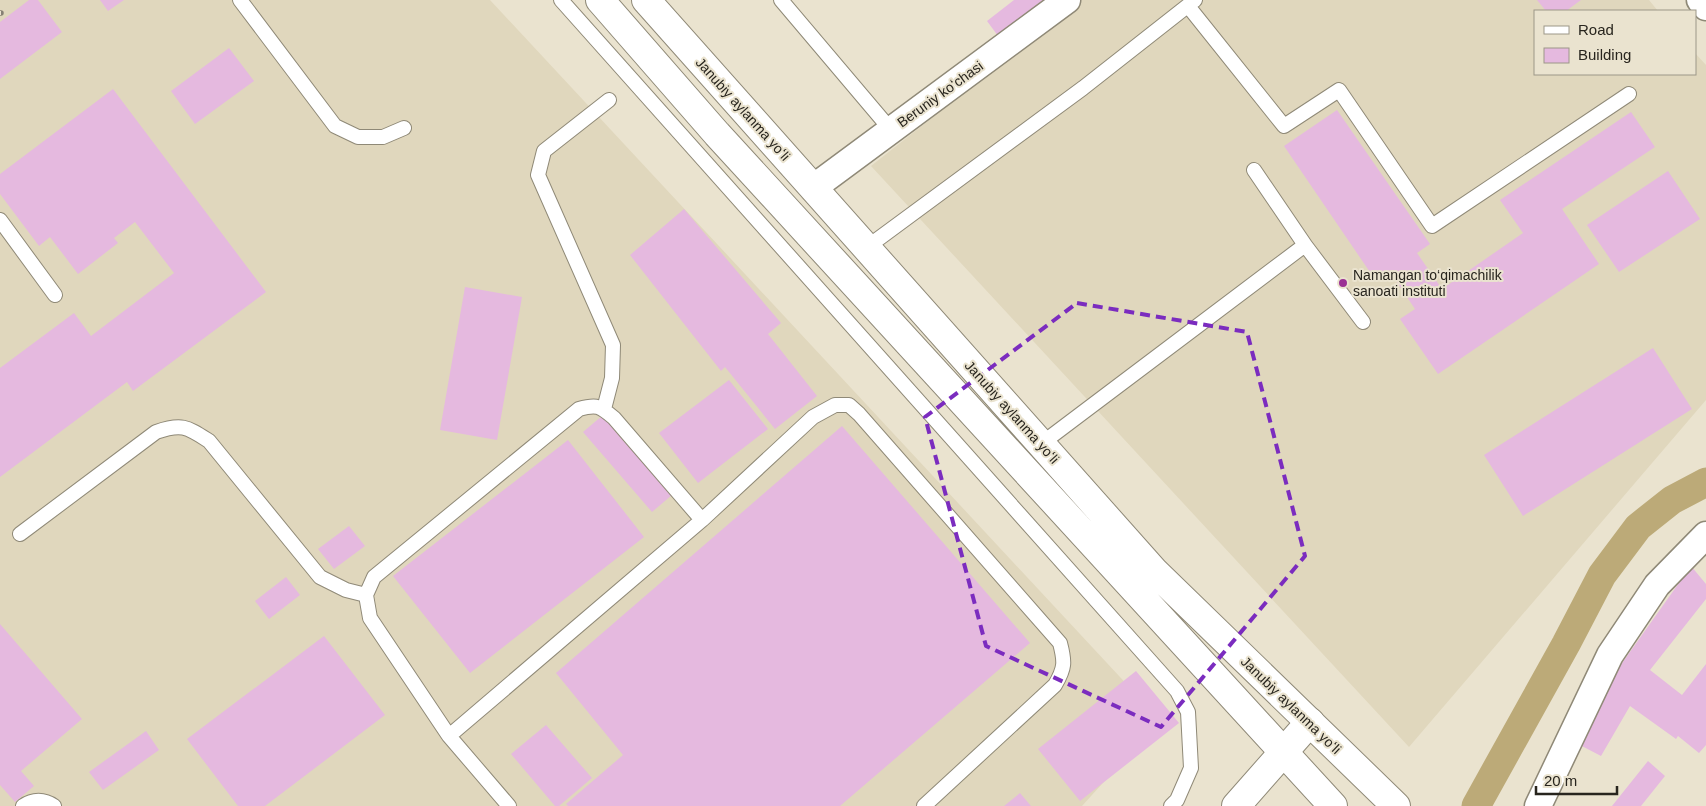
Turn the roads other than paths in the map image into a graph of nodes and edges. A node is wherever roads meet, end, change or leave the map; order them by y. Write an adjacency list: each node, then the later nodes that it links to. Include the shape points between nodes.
1 (240, 0): 12 (lane, via 335,126 358,136 383,136)
2 (561, 0): 34 (lane, via 1177,691 1188,712 1191,768 1177,800)
3 (600, 0): 29 (main road, Janubiy aylanma yoʻli, via 717,134)
4 (781, 0): 13 (lane)
5 (1067, 0): 13 (street, Beruniy koʻchasi)
6 (1700, 0): 9 (street)
7 (648, 1): 15 (main road, Janubiy aylanma yoʻli)
8 (1192, 3): 10 (lane, via 1284,126 1339,90 1432,226); 18 (lane)
9 (1706, 7)
10 (1629, 94)
11 (609, 100): 21 (lane, via 544,152 538,175 613,345 612,378)
12 (404, 128)
13 (891, 130): 15 (street, Beruniy koʻchasi)
14 (1254, 170): 17 (lane)
15 (813, 188): 18 (main road, Janubiy aylanma yoʻli)
16 (2, 228): 19 (lane)
17 (1305, 245): 20 (lane); 22 (lane)
18 (866, 248): 22 (main road, Janubiy aylanma yoʻli)
19 (55, 295)
20 (1364, 322)
21 (604, 410): 23 (lane); 26 (lane, via 592,405 579,410 374,577)
22 (1041, 444): 27 (main road, Janubiy aylanma yoʻli, via 1154,571)
23 (702, 520): 28 (lane); 33 (lane, via 813,417 834,405 849,405 1060,643 1065,662 1055,685)
24 (20, 534): 26 (lane, via 156,432 172,427 190,429 209,441 320,576 346,590)
25 (1705, 540): 38 (street, via 1657,585 1610,655)
26 (366, 595): 28 (lane, via 370,618)
27 (1310, 722): 29 (main road); 37 (main road, Janubiy aylanma yoʻli)
28 (449, 736): 32 (lane)
29 (1284, 752): 35 (main road); 36 (main road, Janubiy aylanma yoʻli)
30 (23, 806): 31 (lane, via 45,801)
31 (54, 806)
32 (509, 806)
33 (924, 806)
34 (1171, 806)
35 (1236, 806)
36 (1334, 806)
37 (1396, 806)
38 (1538, 806)

